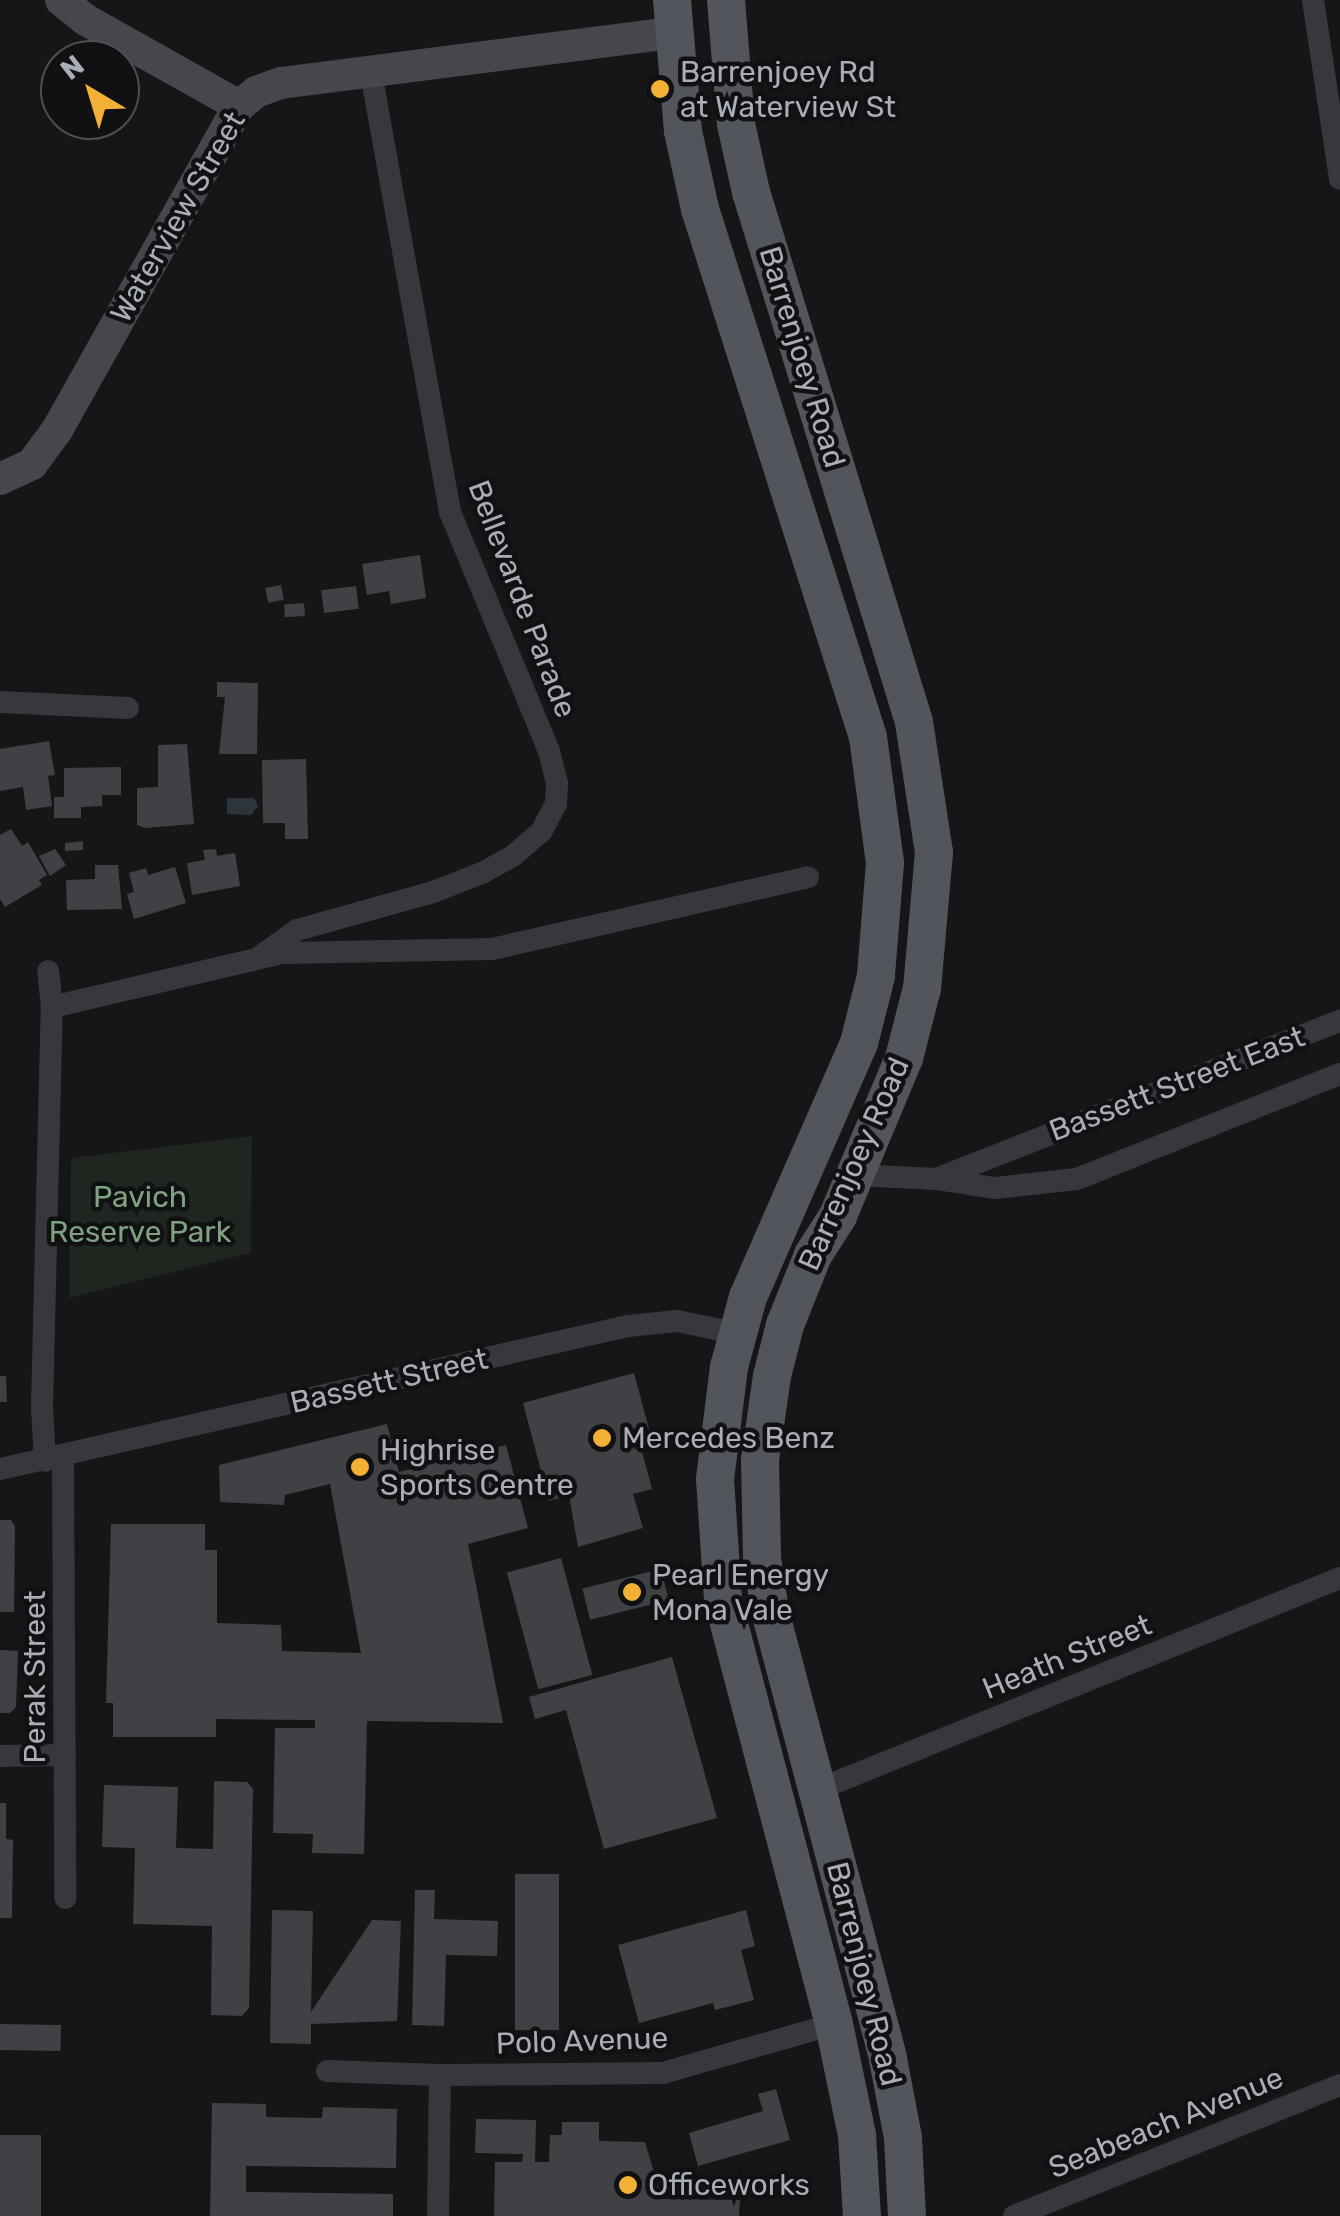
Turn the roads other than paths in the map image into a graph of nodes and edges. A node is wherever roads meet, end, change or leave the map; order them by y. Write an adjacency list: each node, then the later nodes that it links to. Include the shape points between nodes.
1 (61, 0): 6 (street)
2 (1313, 0): 7 (street)
3 (726, 14): 4 (main road, Waterview Street); 19 (main road, Barrenjoey Road, via 736,124 752,192 914,722 934,852 922,988 904,1058)
4 (672, 16): 5 (street, Waterview Street); 17 (main road, Barrenjoey Road, via 683,132 700,209 868,737 878,787 885,862 876,976 859,1043)
5 (371, 73): 6 (street, Waterview Street, via 281,83); 12 (street, Bellevarde Parade, via 450,512 549,752 556,804 541,832 482,873 297,930)
6 (239, 106): 8 (street, Waterview Street, via 57,430 32,464)
7 (1340, 179)
8 (0, 479)
9 (0, 702): 10 (street)
10 (128, 708)
11 (808, 876): 12 (street, via 492,949)
12 (258, 958): 14 (street)
13 (48, 971): 14 (street, Perak Street)
14 (52, 1007): 24 (street, Perak Street)
15 (1340, 1020): 18 (street, Bassett Street East)
16 (1340, 1074): 21 (street, Bassett Street East, via 1130,1161 1076,1179)
17 (819, 1140): 19 (main road, Bassett Street East); 22 (main road, Barrenjoey Road)
18 (1014, 1147): 20 (street, Bassett Street East); 21 (street, Bassett Street East)
19 (858, 1170): 20 (street, Bassett Street East); 23 (main road, Barrenjoey Road, via 813,1255)
20 (936, 1179): 21 (street, Bassett Street East)
21 (1016, 1188)
22 (736, 1332): 23 (main road, Bassett Street); 24 (street, Bassett Street, via 689,1322 641,1324); 31 (main road, Barrenjoey Road, via 715,1479 723,1601)
23 (778, 1346): 29 (main road, Barrenjoey Road, via 760,1460 762,1559)
24 (54, 1458): 25 (street, Bassett Street); 27 (street, Perak Street)
25 (0, 1469)
26 (1340, 1578): 29 (street, Heath Street)
27 (65, 1755): 28 (street); 30 (street, Perak Street)
28 (0, 1756)
29 (817, 1790): 37 (main road, Barrenjoey Road, via 888,2058 903,2138)
30 (65, 1898)
31 (834, 2024): 33 (street, Polo Avenue, via 662,2073); 36 (main road, Barrenjoey Road, via 856,2135)
32 (327, 2071): 33 (street, Polo Avenue)
33 (440, 2075): 35 (street)
34 (1338, 2093): 38 (street, Seabeach Avenue)
35 (438, 2216)
36 (862, 2216)
37 (907, 2216)
38 (1014, 2216)

